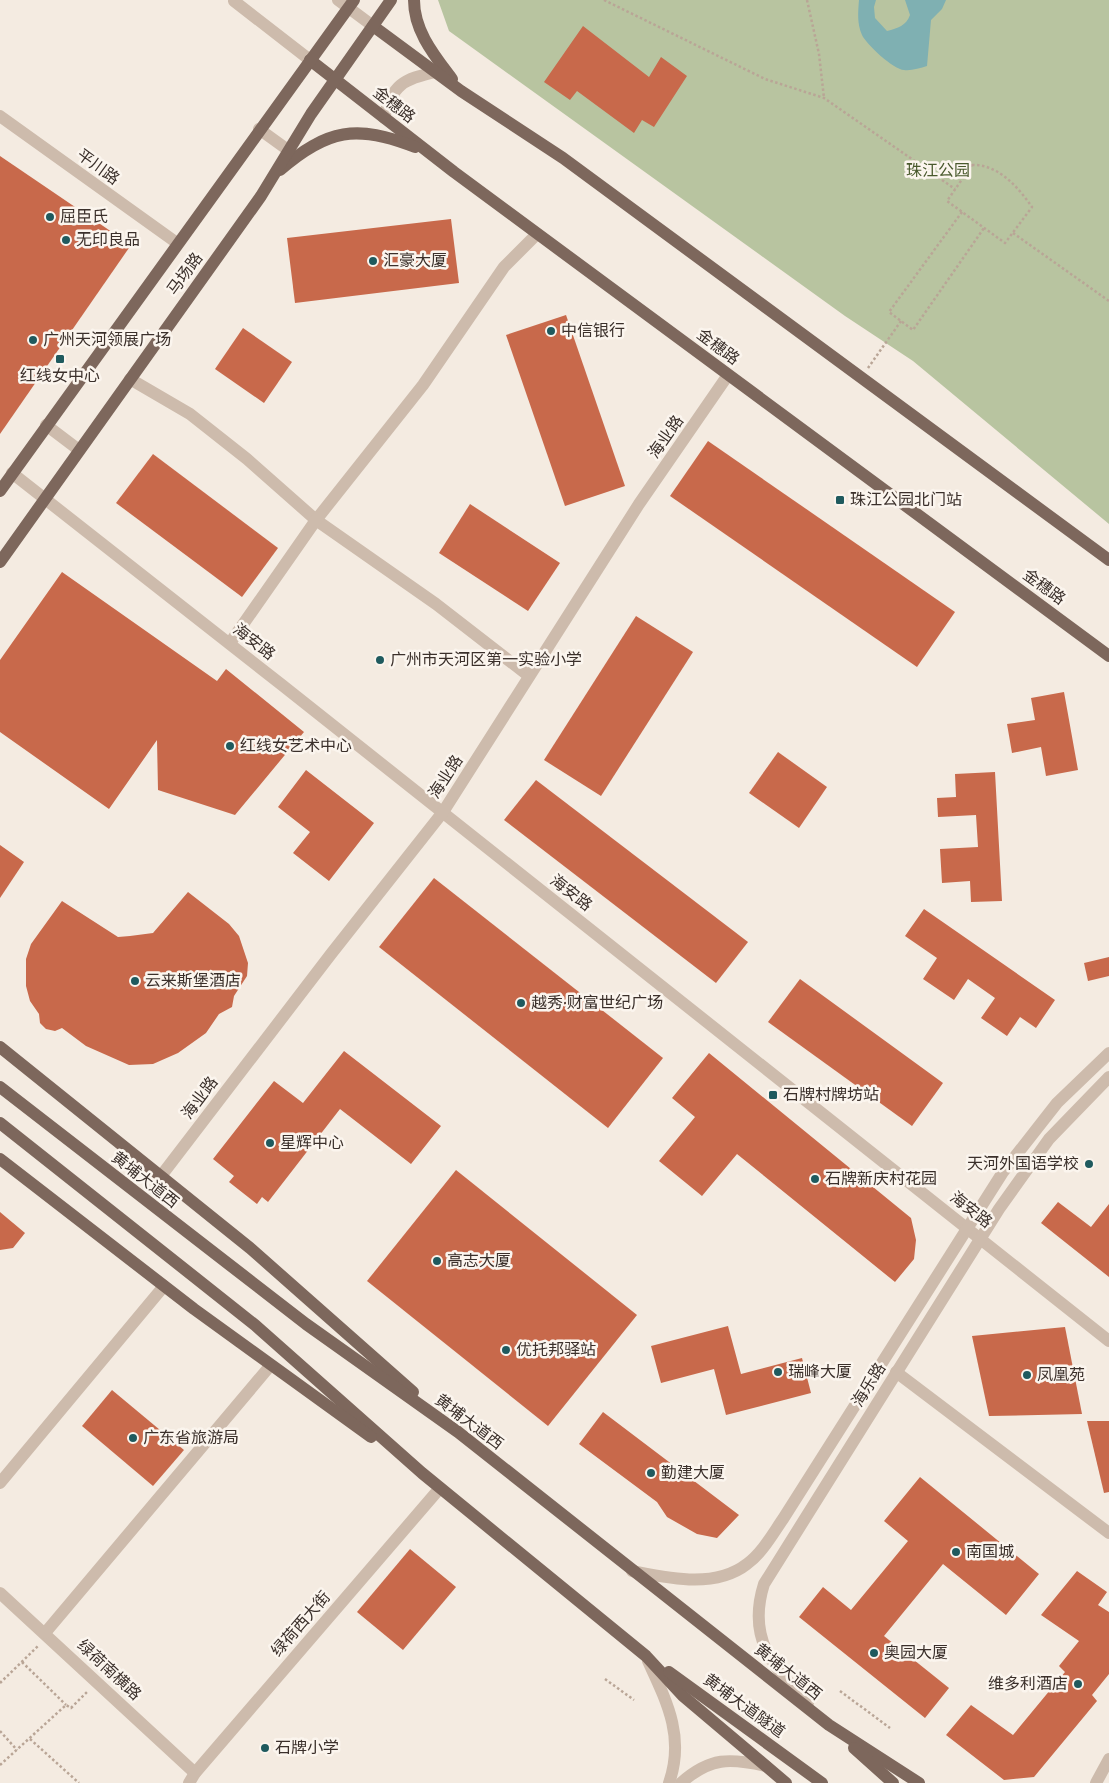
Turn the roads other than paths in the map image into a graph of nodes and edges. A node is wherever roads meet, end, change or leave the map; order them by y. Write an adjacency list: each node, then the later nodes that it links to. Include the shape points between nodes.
1 (391, 0): 5 (main road, 马场路)
2 (414, 0): 9 (main road, via 422,36)
3 (234, 1): 6 (street)
4 (347, 2): 5 (street); 6 (main road, 马场路)
5 (373, 26): 7 (main road); 8 (main road, 马场路)
6 (310, 60): 8 (main road, 金穗路); 12 (main road, 马场路)
7 (436, 72): 9 (main road); 11 (street, via 401,83 389,99)
8 (334, 79): 11 (main road, 金穗路); 13 (main road, 马场路)
9 (461, 91): 26 (main road, via 563,158)
10 (0, 116): 17 (street, 平川路)
11 (384, 118): 14 (main road, 金穗路)
12 (259, 129): 13 (street); 17 (main road, 马场路)
13 (288, 150): 15 (main road, 马场路)
14 (428, 152): 15 (main road, via 370,133 343,134 308,147); 16 (main road, 金穗路)
15 (271, 178): 19 (main road, 马场路)
16 (538, 234): 18 (main road, 金穗路); 25 (street, via 504,268 423,385)
17 (177, 243): 20 (main road, 马场路)
18 (728, 375): 29 (main road, 金穗路); 30 (street, 海业路, via 639,504)
19 (130, 378): 21 (main road, 马场路); 25 (street, via 190,414)
20 (46, 425): 21 (street); 22 (main road, 马场路)
21 (79, 450): 24 (main road, 马场路)
22 (12, 473): 23 (main road, 马场路); 24 (street, 海安路)
23 (0, 491)
24 (44, 498): 27 (main road, 马场路); 28 (street, 海安路)
25 (316, 520): 28 (street); 30 (street, via 436,604)
26 (1109, 560)
27 (0, 562)
28 (230, 643): 31 (street, 海安路)
29 (1109, 656)
30 (529, 676): 31 (street, 海业路)
31 (443, 812): 38 (street, 海业路); 39 (street, 海安路)
32 (0, 1047): 38 (main road)
33 (1109, 1053): 39 (street, 海乐路, via 1040,1122)
34 (1109, 1077): 40 (street, 海乐路, via 1049,1139)
35 (0, 1087): 45 (main road, 黄埔大道西, via 306,1324)
36 (0, 1123): 46 (main road, via 254,1326)
37 (0, 1159): 41 (main road)
38 (161, 1176): 45 (main road, via 289,1281)
39 (967, 1228): 40 (street, 海安路); 50 (street, 海乐路, via 783,1519 754,1558 730,1574 702,1579)
40 (980, 1238): 42 (street, 海安路); 44 (street, 海乐路)
41 (164, 1286): 43 (main road); 47 (street)
42 (1109, 1341)
43 (270, 1366): 46 (main road); 52 (street)
44 (896, 1372): 49 (street); 54 (street, 海乐路, via 773,1568 759,1600 759,1635 766,1651 789,1683)
45 (458, 1432): 50 (main road, 黄埔大道西)
46 (422, 1473): 48 (main road)
47 (0, 1483)
48 (440, 1488): 53 (main road); 57 (street, 绿荷西大街)
49 (1109, 1533)
50 (632, 1571): 54 (main road, 黄埔大道西)
51 (0, 1592): 52 (street, 绿荷南横路)
52 (46, 1634): 57 (street, 绿荷南横路)
53 (646, 1656): 56 (main road, via 683,1696); 58 (street, via 673,1722 677,1748); 61 (main road, 黄埔大道隧道)
54 (829, 1725): 62 (main road); 63 (main road, 黄埔大道西)
55 (1109, 1759): 64 (street)
56 (766, 1766): 59 (street, via 723,1760 708,1764); 60 (main road)
57 (192, 1778)
58 (669, 1783)
59 (682, 1783)
60 (786, 1783)
61 (822, 1783)
62 (893, 1783)
63 (919, 1783)
64 (1096, 1783)

